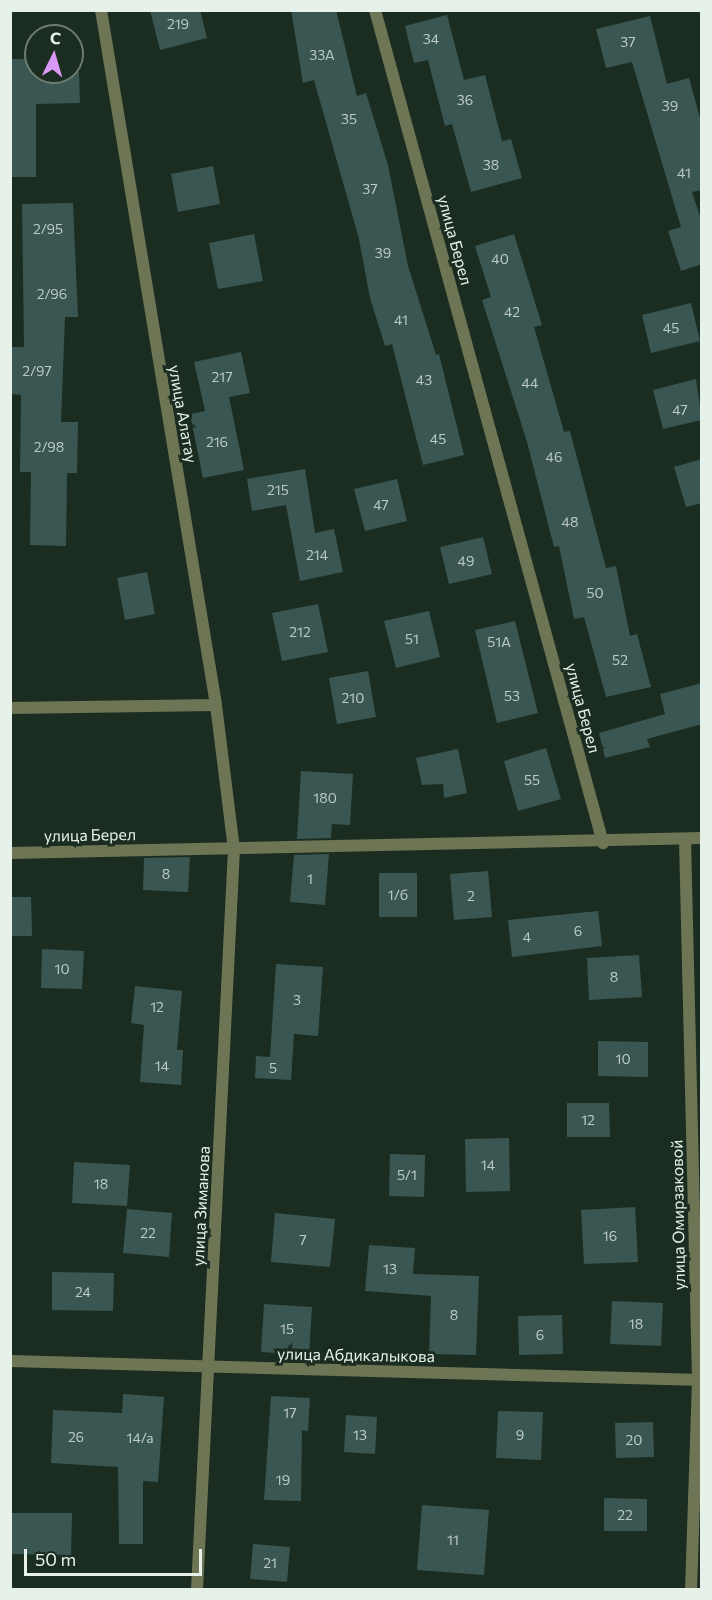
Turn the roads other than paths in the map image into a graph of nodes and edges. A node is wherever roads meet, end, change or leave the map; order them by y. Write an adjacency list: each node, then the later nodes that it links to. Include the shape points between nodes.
1 (101, 10): 3 (street, улица Алатау)
2 (375, 10): 8 (street, улица Берел)
3 (216, 705): 4 (street); 5 (street, улица Алатау)
4 (10, 708)
5 (230, 824): 9 (street, улица Зиманова)
6 (702, 838): 7 (street)
7 (685, 840): 8 (street); 13 (street, улица Омирзаковой)
8 (603, 843): 9 (street, улица Берел)
9 (234, 849): 10 (street, улица Берел); 12 (street, улица Зиманова)
10 (10, 853)
11 (10, 1361): 12 (street, улица Абдикалыкова)
12 (210, 1368): 13 (street, улица Абдикалыкова); 14 (street, улица Зиманова)
13 (700, 1380): 15 (street, улица Омирзаковой)
14 (197, 1590)
15 (691, 1590)

